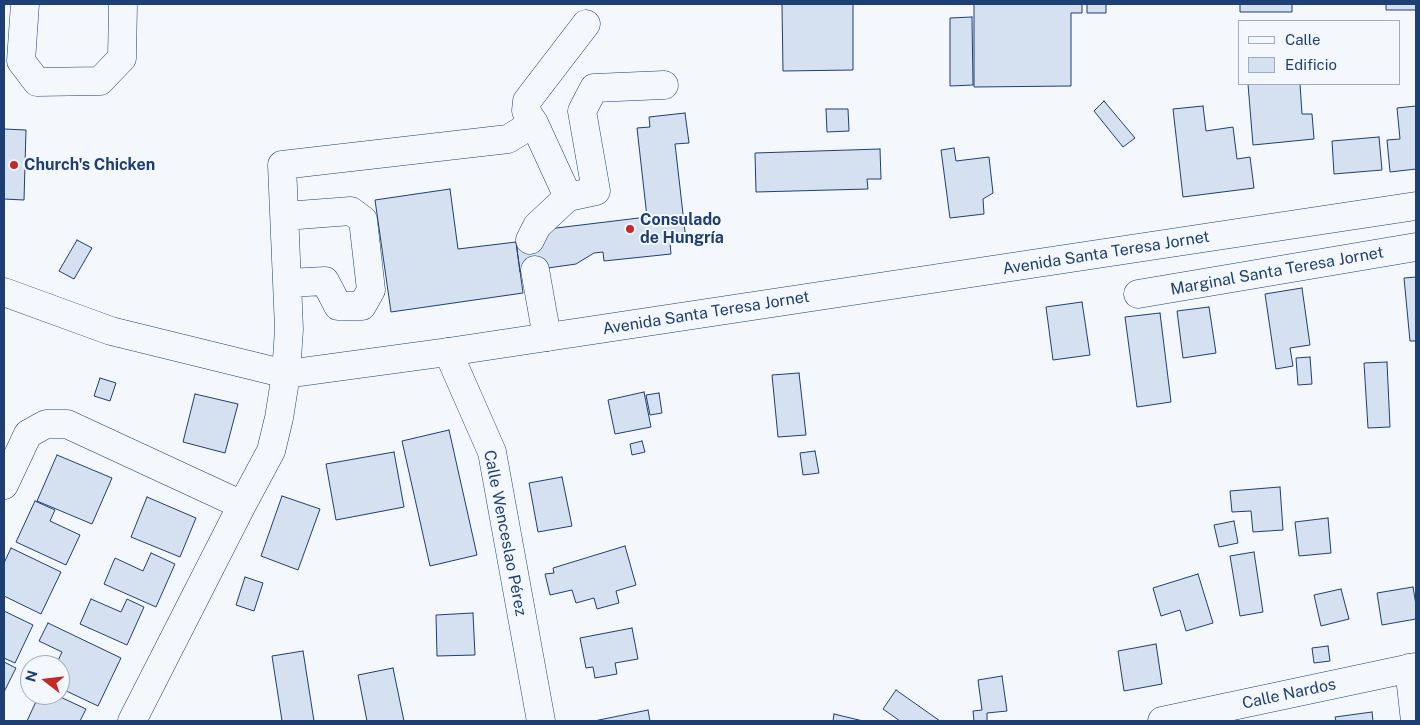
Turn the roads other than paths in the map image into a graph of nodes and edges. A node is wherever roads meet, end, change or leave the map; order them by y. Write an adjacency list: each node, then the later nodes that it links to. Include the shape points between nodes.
1 (25, 4): 2 (street, via 21,61 37,82 100,80 122,58)
2 (123, 4)
3 (586, 24): 5 (street, via 527,101 526,111)
4 (664, 85): 6 (street, via 594,88 582,111 596,191)
5 (534, 123): 6 (street); 8 (street, via 508,139 282,165)
6 (568, 197): 9 (street, via 537,226)
7 (1416, 206): 15 (street, Avenida Santa Teresa Jornet)
8 (285, 216): 12 (street); 12 (street, via 351,211 363,220 371,290 362,306 338,306 325,281)
9 (530, 240)
10 (1416, 247): 14 (street, Marginal Santa Teresa Jornet)
11 (535, 270): 15 (street)
12 (288, 283): 17 (street)
13 (4, 292): 17 (street, Avenida Santa Teresa Jornet, via 111,331)
14 (1138, 294)
15 (547, 337): 16 (street, Avenida Santa Teresa Jornet)
16 (448, 352): 17 (street, Avenida Santa Teresa Jornet); 22 (street, Calle Wenceslao Pérez, via 492,452)
17 (286, 374): 19 (street, via 271,450)
18 (4, 486): 19 (street, via 28,434 46,424 67,424)
19 (242, 505): 21 (street)
20 (1413, 667): 23 (street, Calle Nardos); 24 (street)
21 (132, 721)
22 (541, 721)
23 (1162, 721)
24 (1416, 721)

